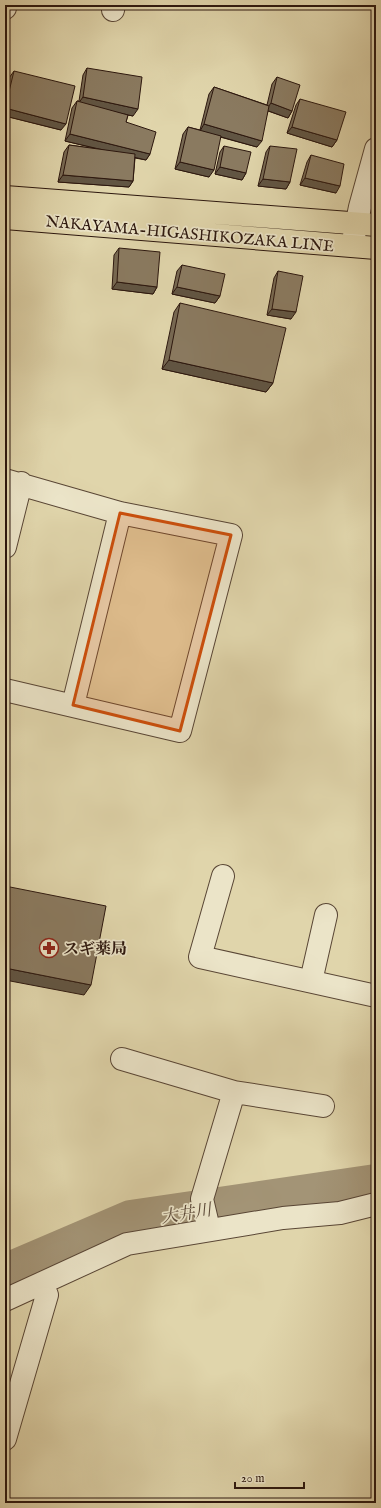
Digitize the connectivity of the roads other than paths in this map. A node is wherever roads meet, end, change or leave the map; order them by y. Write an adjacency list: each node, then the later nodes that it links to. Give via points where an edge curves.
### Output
1 (6, 5): 2 (street)
2 (5, 8)
3 (376, 149): 6 (street)
4 (5, 197): 6 (main road, NAKAYAMA-HIGASHIKOZAKA LINE)
5 (5, 218): 7 (main road, NAKAYAMA-HIGASHIKOZAKA LINE)
6 (366, 224): 7 (street)
7 (352, 246): 8 (main road, NAKAYAMA-HIGASHIKOZAKA LINE)
8 (376, 248)
9 (13, 481): 10 (street); 11 (street)
10 (120, 514): 13 (street); 13 (street, via 231,535 180,731)
11 (5, 547)
12 (5, 690): 13 (street)
13 (73, 705)
14 (223, 876): 16 (street, via 200,956)
15 (326, 915): 16 (street)
16 (311, 981): 17 (street)
17 (376, 996)
18 (122, 1059): 19 (street)
19 (234, 1092): 20 (street); 22 (street, via 202,1200)
20 (323, 1106)
21 (376, 1204): 22 (street, via 340,1213)
22 (209, 1229): 23 (street, via 127,1244)
23 (42, 1283): 24 (street); 25 (street, via 47,1295)
24 (5, 1300)
25 (5, 1439)

